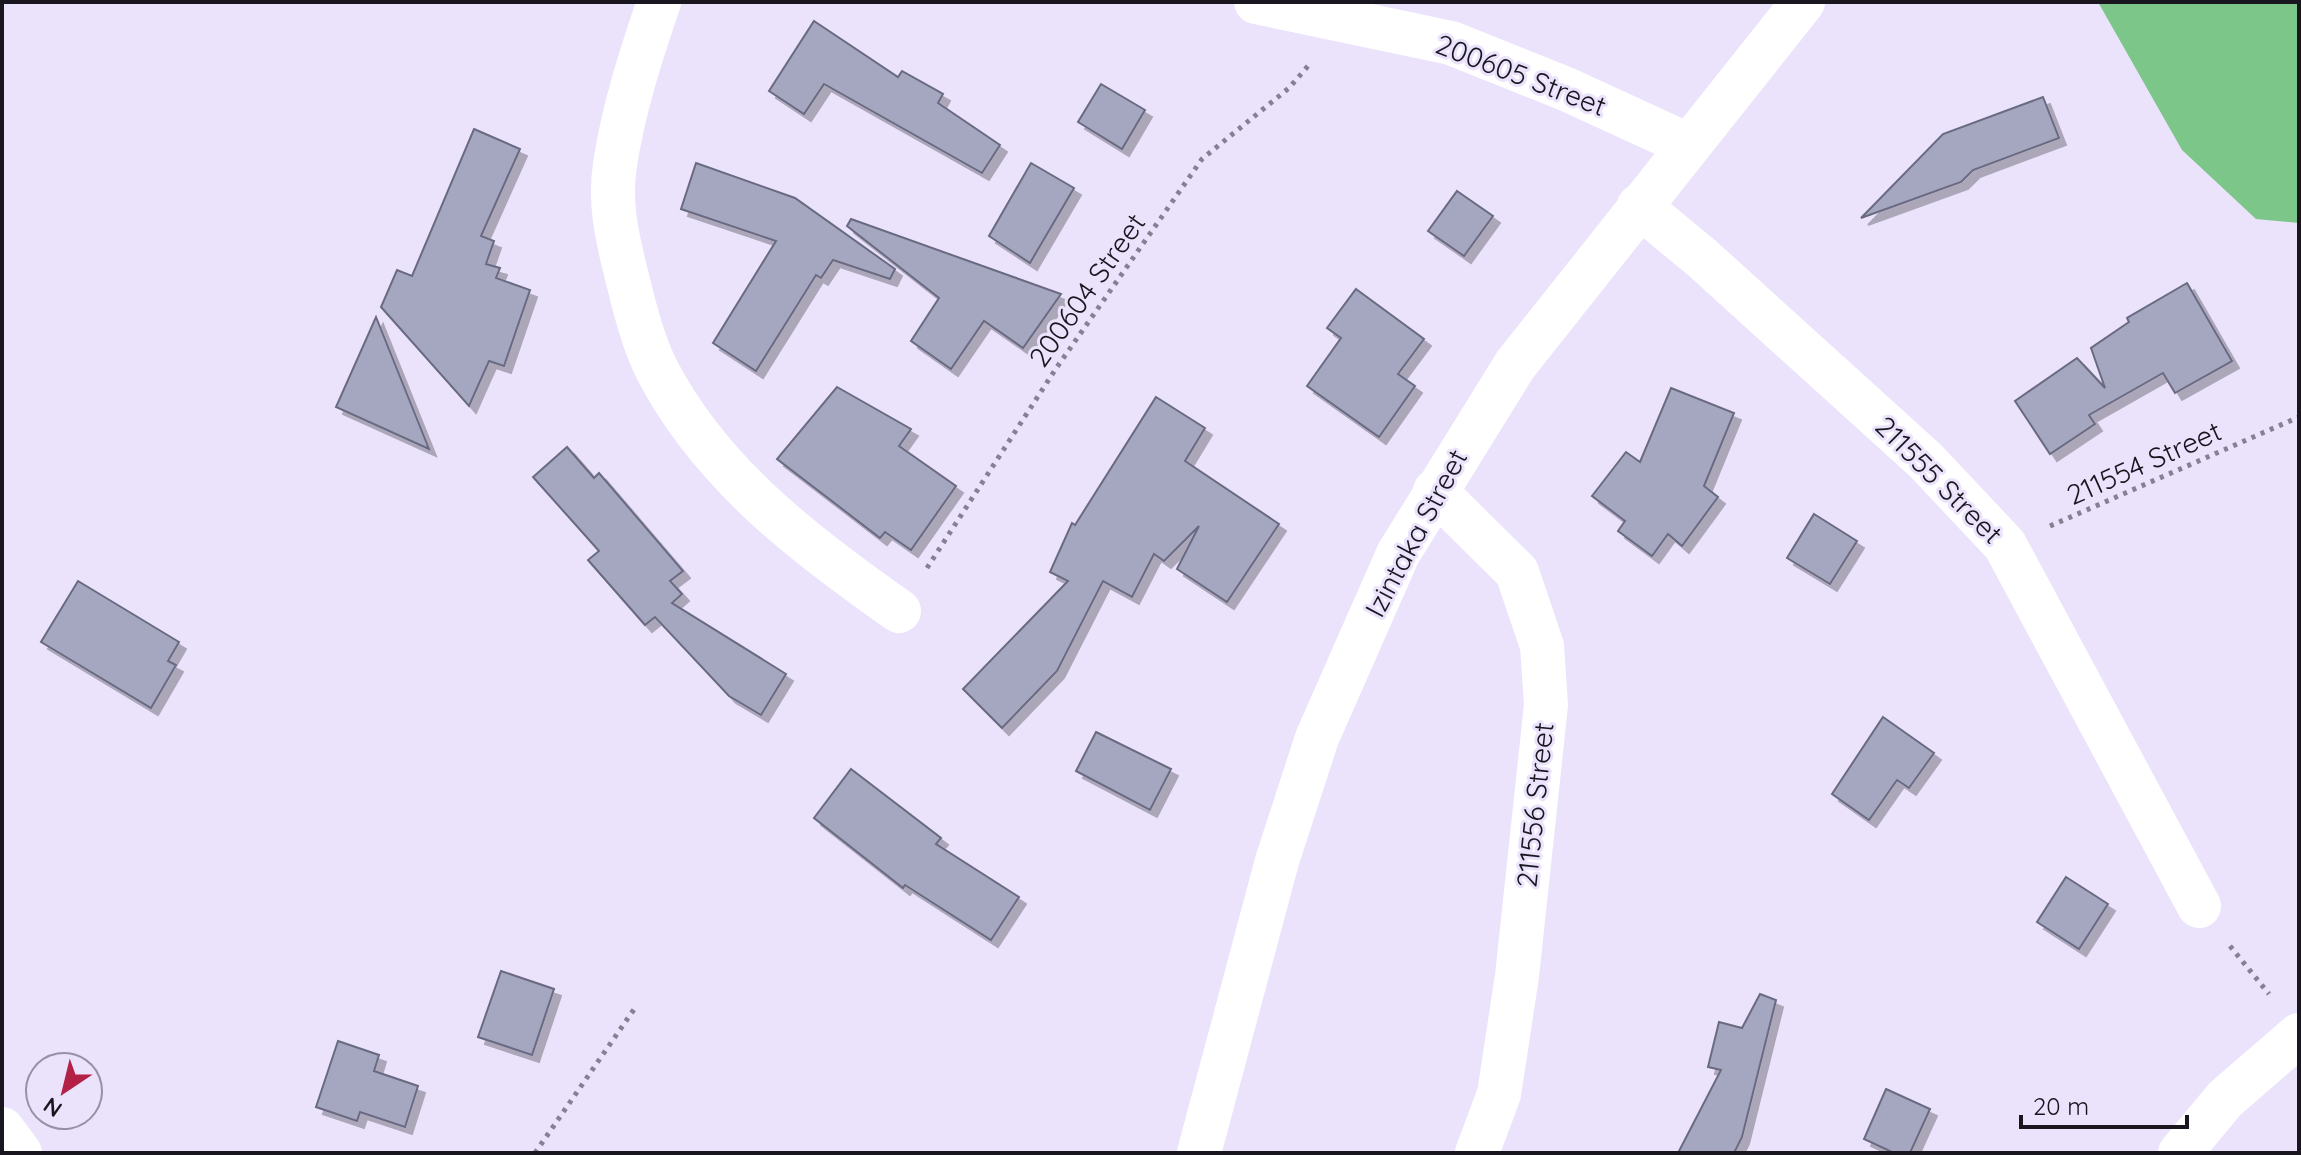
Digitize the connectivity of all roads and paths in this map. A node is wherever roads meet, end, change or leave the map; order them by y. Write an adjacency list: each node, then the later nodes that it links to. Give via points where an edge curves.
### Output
1 (659, 2): 10 (street, via 633,82 614,167 614,223 635,313 656,369 691,426 752,495 821,556)
2 (1256, 2): 4 (street, 200605 Street)
3 (1803, 2): 5 (street, Izintaka Street)
4 (1341, 20): 5 (street, 200605 Street, via 1451,43); 10 (path, 200604 Street, via 1289,88 1202,159 1055,370)
5 (1688, 145): 6 (street, Izintaka Street)
6 (1639, 206): 8 (street, Izintaka Street, via 1515,365); 9 (street, 211555 Street, via 1926,461)
7 (2299, 417): 9 (path, 211554 Street)
8 (1435, 491): 18 (street, Izintaka Street, via 1398,554 1317,738 1277,861); 19 (street, 211556 Street, via 1517,572 1542,646 1546,705 1499,1094)
9 (2005, 545): 11 (street, 211555 Street)
10 (899, 611)
11 (2199, 906): 12 (path)
12 (2272, 998)
13 (637, 1005): 17 (path)
14 (2299, 1035): 20 (street, via 2225,1099)
15 (2, 1129): 16 (street)
16 (20, 1153)
17 (535, 1153)
18 (1199, 1153)
19 (1477, 1153)
20 (2180, 1153)

